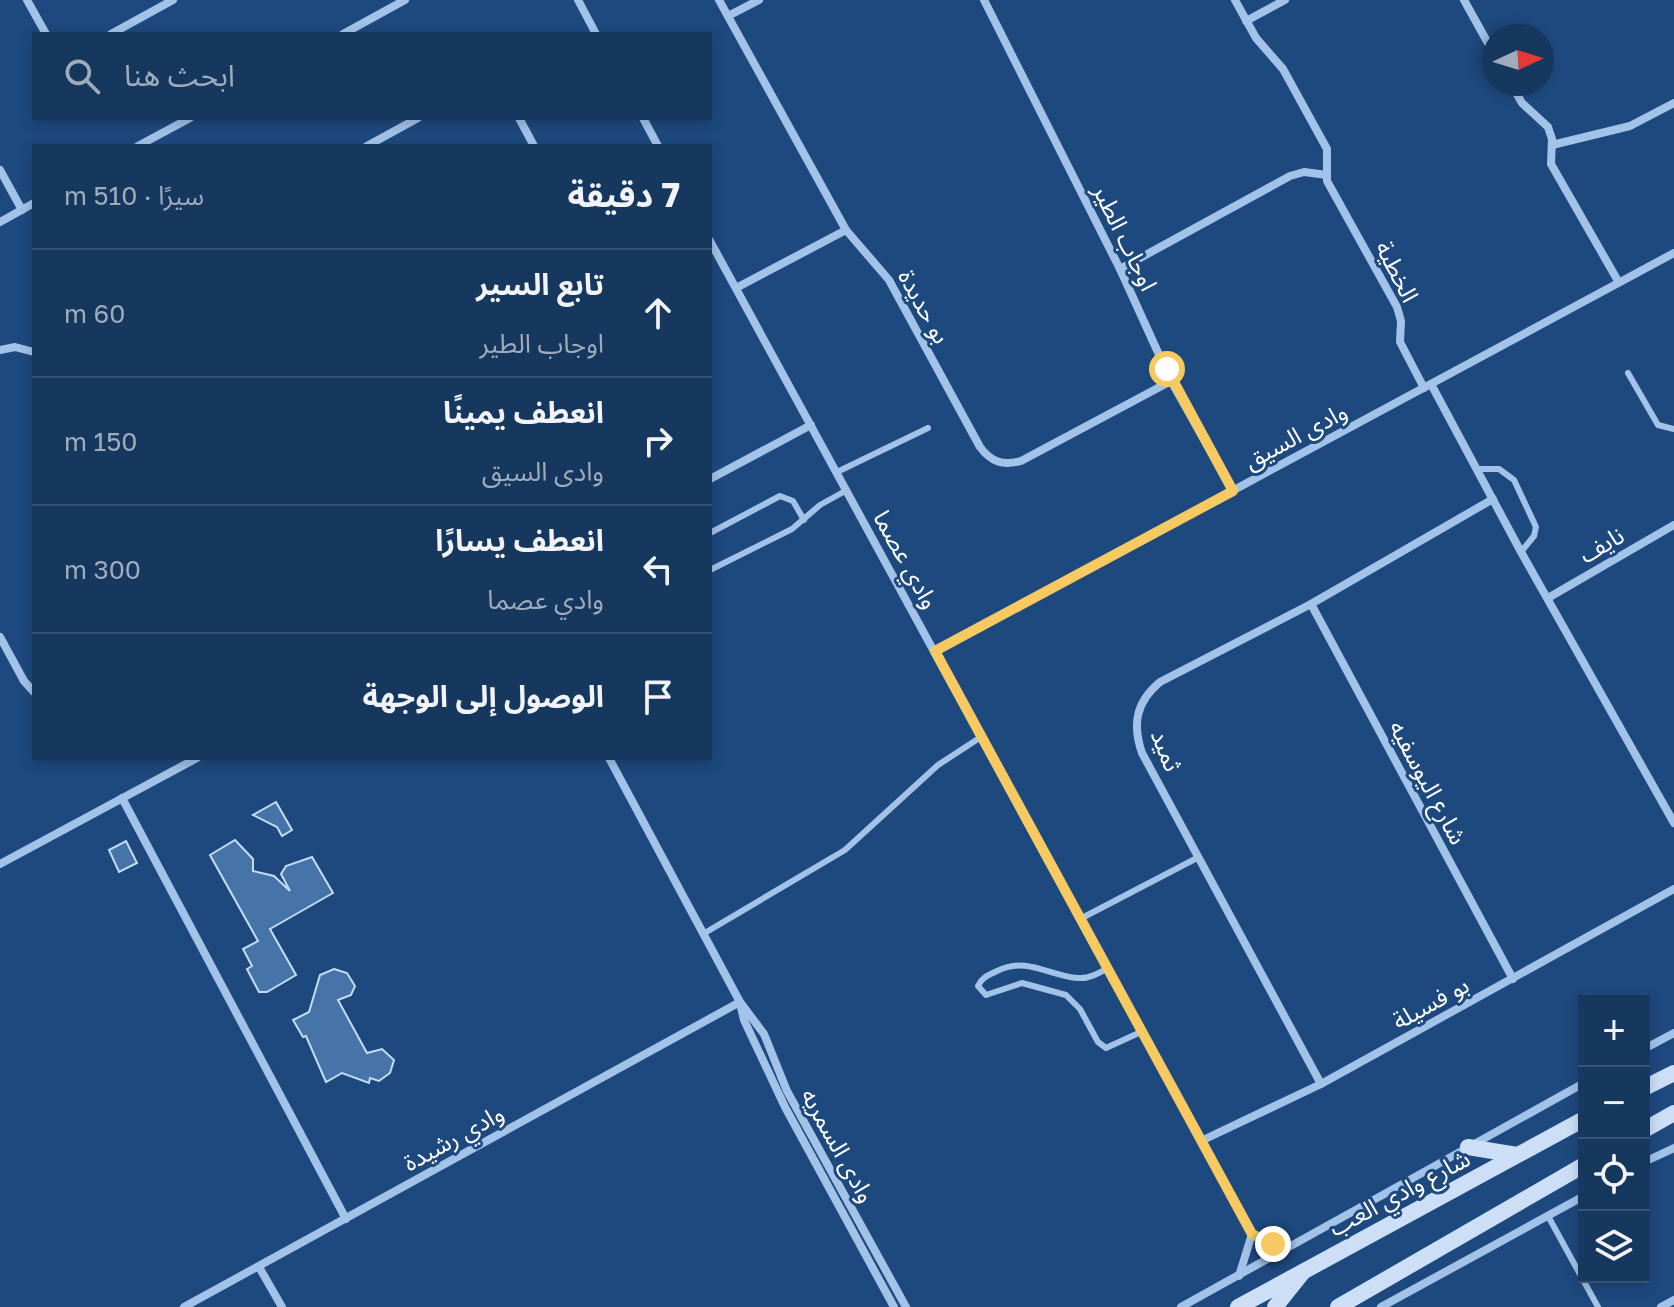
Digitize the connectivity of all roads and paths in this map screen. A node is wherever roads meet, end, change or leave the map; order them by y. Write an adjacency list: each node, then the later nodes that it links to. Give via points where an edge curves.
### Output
1 (27, 0): 13 (street)
2 (173, 0): 14 (street)
3 (405, 0): 15 (street)
4 (578, 0): 16 (street)
5 (719, 0): 11 (street, بو حديدة)
6 (759, 0): 11 (street)
7 (984, 0): 37 (street, اوجاب الطير)
8 (1235, 0): 12 (street, الخطية)
9 (1285, 0): 12 (street)
10 (1464, 0): 17 (street)
11 (728, 16): 34 (street, بو حديدة)
12 (1246, 21): 30 (street, الخطية, via 1283,69 1327,149)
13 (45, 32)
14 (115, 32)
15 (347, 32)
16 (595, 32)
17 (1482, 32)
18 (1518, 96): 28 (street, via 1544,121)
19 (1674, 103): 28 (street, via 1630,126)
20 (186, 120): 24 (street)
21 (414, 120): 25 (street)
22 (520, 120): 26 (street)
23 (644, 120): 27 (street)
24 (142, 144)
25 (371, 144)
26 (533, 144)
27 (657, 144)
28 (1552, 145): 38 (street, via 1551,164)
29 (0, 170): 32 (street)
30 (1327, 175): 37 (street, via 1312,171 1290,176); 44 (street, الخطية, via 1397,307 1400,342)
31 (32, 204): 32 (street)
32 (22, 210): 33 (street)
33 (0, 222)
34 (846, 230): 39 (street); 43 (street, بو حديدة, via 889,280 980,447 996,462 1021,461)
35 (712, 245): 39 (street, وادي عصما)
36 (1674, 253): 38 (street, وادى السيق)
37 (1120, 269): 43 (street, اوجاب الطير)
38 (1618, 281): 44 (street, وادى السيق)
39 (736, 288): 45 (street, وادي عصما)
40 (0, 350): 41 (street)
41 (32, 351)
42 (1628, 373): 47 (lane, via 1658,425)
43 (1171, 381): 52 (street, اوجاب الطير)
44 (1428, 386): 48 (street); 52 (street, وادى السيق)
45 (811, 425): 49 (street, وادي عصما); 50 (street)
46 (928, 428): 49 (lane)
47 (1674, 429)
48 (1477, 469): 53 (street); 57 (lane, via 1499,469 1514,480 1536,527)
49 (837, 472): 51 (street, وادي عصما)
50 (712, 478)
51 (847, 490): 54 (lane); 62 (street, وادي عصما)
52 (1233, 491): 62 (street, وادى السيق)
53 (1493, 499): 57 (street); 60 (street, ثميد)
54 (804, 520): 56 (lane, via 793,501 780,496); 58 (lane)
55 (1674, 525): 59 (street, نايف)
56 (712, 532)
57 (1521, 552): 59 (street)
58 (712, 569)
59 (1548, 598): 68 (street)
60 (1311, 604): 69 (street, ثميد, via 1160,682 1141,703 1136,723 1142,753); 75 (street, شارع اليوسفيه)
61 (0, 637): 63 (street)
62 (935, 651): 64 (street, وادي عصما)
63 (32, 690)
64 (981, 737): 72 (street, وادي عصما); 73 (lane, via 938,765 845,850)
65 (193, 760): 67 (street)
66 (610, 760): 73 (street, وادى السمريه)
67 (122, 798): 70 (street); 95 (street)
68 (1674, 823)
69 (1197, 858): 72 (lane); 81 (street, ثميد)
70 (1, 861)
71 (1674, 889): 75 (street, بو فسيلة)
72 (1080, 919): 74 (street, وادي عصما)
73 (703, 934): 76 (street, وادى السمريه)
74 (1108, 968): 77 (street, وادي عصما); 77 (lane, via 1077,978 1014,965 983,978 978,986 986,995 1022,983 1066,995 1106,1048)
75 (1513, 979): 81 (street, بو فسيلة)
76 (740, 1002): 95 (street, وادي رشيدة); 104 (street, وادى السمريه, via 785,1107); 105 (street, وادى السمريه, via 764,1034 787,1091)
77 (1143, 1031): 87 (street, وادي عصما)
78 (1674, 1033): 79 (street)
79 (1650, 1046)
80 (1674, 1073): 82 (street)
81 (1321, 1084): 87 (street, بو فسيلة)
82 (1650, 1085)
83 (1578, 1086): 88 (street)
84 (1674, 1113): 86 (street)
85 (1578, 1122): 90 (street, شارع وادي العب)
86 (1650, 1127)
87 (1201, 1141): 96 (street, وادي عصما)
88 (1468, 1147): 90 (street); 97 (street)
89 (1674, 1148): 91 (street)
90 (1517, 1155): 99 (street, شارع وادي العب)
91 (1650, 1159)
92 (1578, 1168): 109 (street)
93 (1578, 1199): 94 (street)
94 (1548, 1216): 110 (street); 111 (lane)
95 (346, 1219): 98 (street, وادي رشيدة)
96 (1252, 1234): 97 (street); 100 (street)
97 (1286, 1250): 100 (street)
98 (259, 1267): 102 (street, وادي رشيدة); 103 (street)
99 (1303, 1271): 107 (street, شارع وادي العب); 108 (street)
100 (1239, 1276): 106 (street)
101 (1674, 1300): 112 (street)
102 (184, 1307)
103 (282, 1307)
104 (894, 1307)
105 (906, 1307)
106 (1181, 1307)
107 (1238, 1307)
108 (1275, 1307)
109 (1338, 1307)
110 (1381, 1307)
111 (1598, 1307)
112 (1661, 1307)

